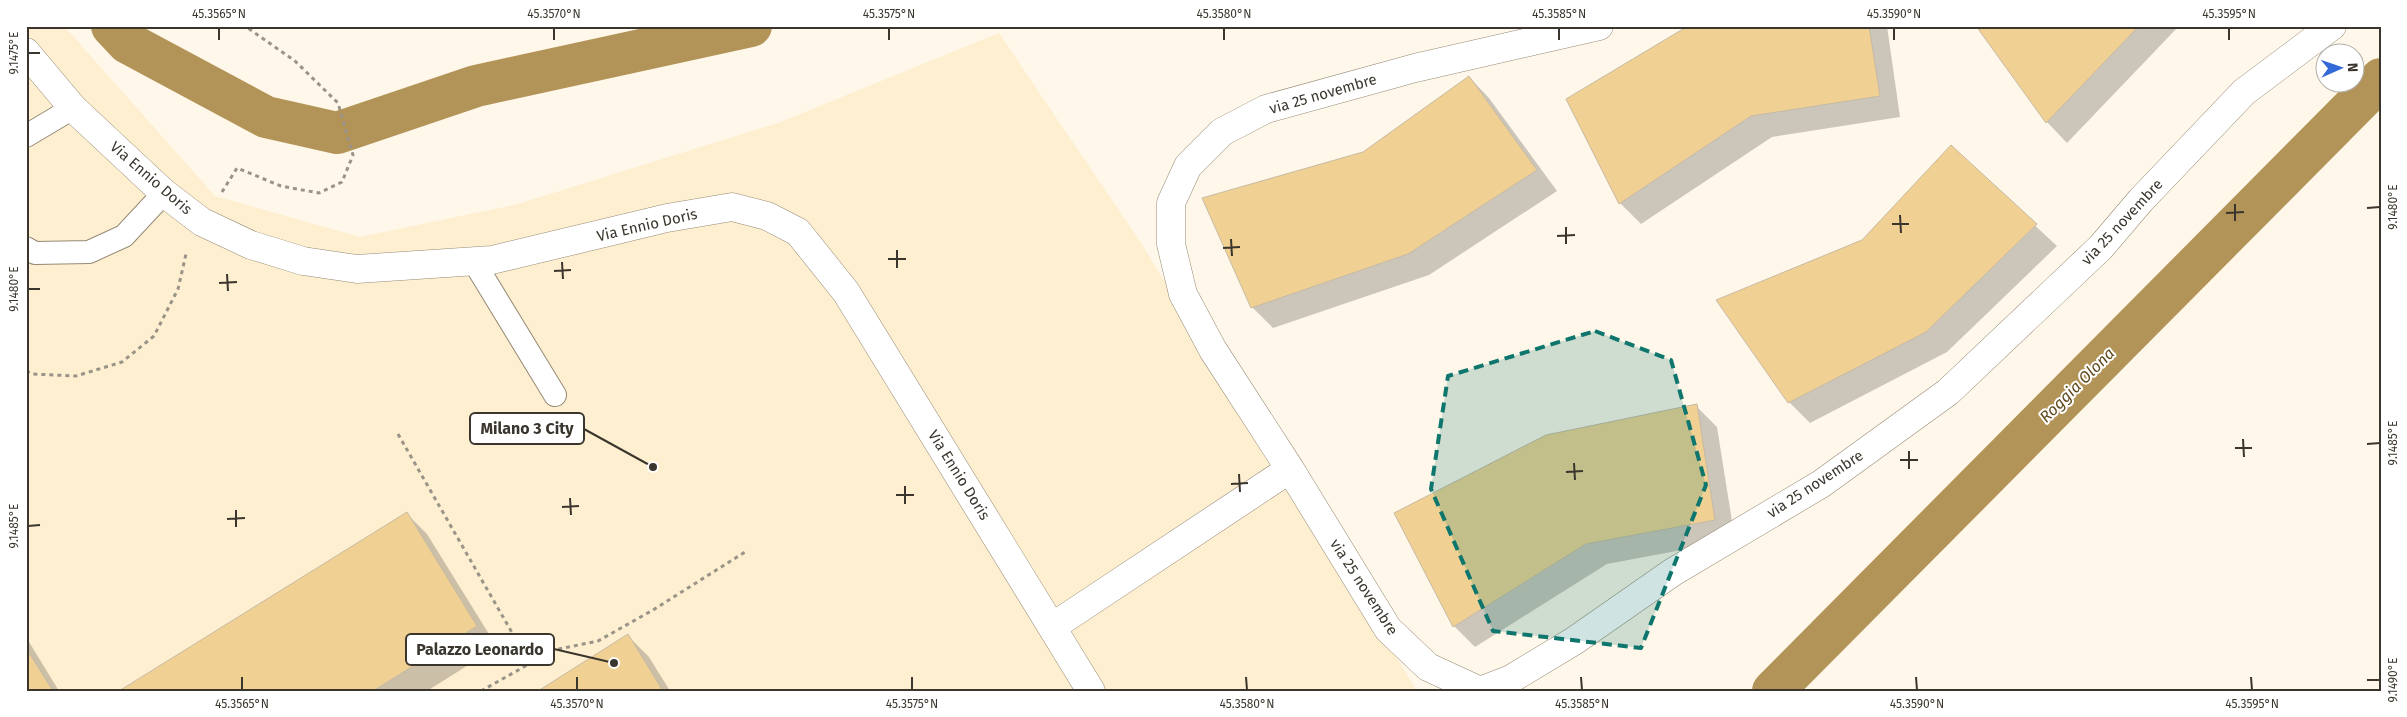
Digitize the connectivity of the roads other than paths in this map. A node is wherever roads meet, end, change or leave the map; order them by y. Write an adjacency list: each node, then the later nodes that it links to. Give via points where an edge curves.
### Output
1 (1599, 26): 10 (street, via 25 novembre, via 1415,68 1266,109 1222,132 1188,166 1171,203 1171,244 1183,294 1213,350)
2 (2332, 26): 10 (street, via 25 novembre, via 2244,92 2101,247 1948,392 1821,484 1673,572 1574,641 1510,679 1480,691 1428,668 1388,629)
3 (26, 52): 4 (street, Via Ennio Doris)
4 (73, 108): 5 (lane); 6 (street, Via Ennio Doris)
5 (26, 136)
6 (164, 194): 7 (lane, via 124,236 89,252 35,253); 8 (street, Via Ennio Doris, via 202,222 251,245 295,258 357,269)
7 (26, 248)
8 (474, 262): 9 (lane); 11 (street, Via Ennio Doris, via 667,218 732,207 768,216 798,232 846,292)
9 (555, 395)
10 (1290, 469): 11 (street)
11 (1052, 627): 12 (street, Via Ennio Doris)
12 (1091, 691)

